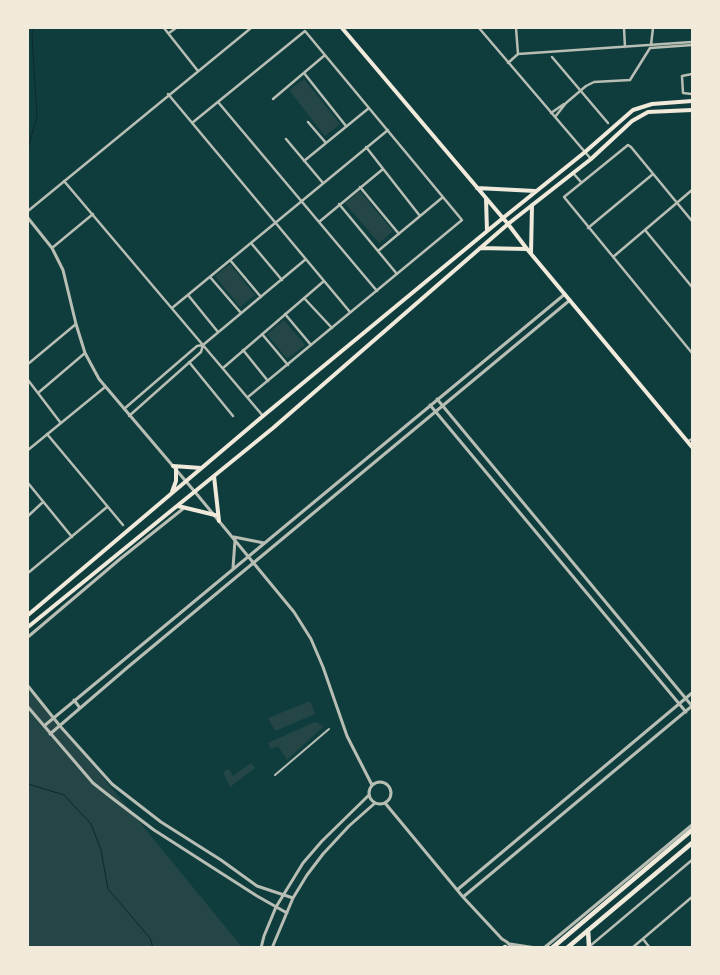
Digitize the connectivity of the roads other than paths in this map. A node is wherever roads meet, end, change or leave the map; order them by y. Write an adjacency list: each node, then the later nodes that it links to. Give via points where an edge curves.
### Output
1 (164, 28): 9 (street)
2 (176, 28): 9 (street)
3 (250, 28): 17 (street)
4 (345, 28): 49 (main road)
5 (479, 28): 16 (street)
6 (516, 28): 13 (street)
7 (624, 28): 12 (street)
8 (653, 28): 11 (street)
9 (169, 33): 17 (street)
10 (692, 43): 11 (street); 20 (street, via 651,48 630,80 594,82)
11 (650, 45): 12 (street)
12 (625, 47): 13 (street)
13 (518, 54): 16 (street)
14 (326, 55): 18 (street); 25 (street, via 304,31); 27 (street)
15 (552, 57): 20 (street)
16 (508, 63): 29 (street)
17 (198, 71): 21 (street)
18 (304, 73): 23 (street); 34 (street)
19 (692, 74): 22 (street, via 682,76 683,94)
20 (581, 91): 26 (street); 33 (street)
21 (168, 94): 32 (street); 45 (street)
22 (692, 94)
23 (273, 99)
24 (692, 101): 39 (main road, via 652,104 633,110)
25 (218, 102): 32 (street); 54 (street)
26 (566, 103): 29 (street); 30 (street)
27 (369, 108): 34 (street); 35 (street)
28 (692, 110): 40 (main road, via 648,112)
29 (551, 113): 30 (street)
30 (555, 117): 39 (street)
31 (308, 122): 37 (street)
32 (192, 123): 64 (street)
33 (608, 123)
34 (346, 126): 37 (street)
35 (388, 130): 38 (street); 52 (street)
36 (286, 139): 41 (street)
37 (326, 143): 41 (street)
38 (366, 147): 42 (street); 47 (street)
39 (585, 152): 40 (street); 51 (main road)
40 (591, 159): 43 (main road)
41 (304, 160): 47 (street)
42 (383, 169): 48 (street); 60 (street)
43 (573, 173): 46 (street); 57 (main road)
44 (653, 174): 46 (street, via 628,145); 55 (street); 67 (street)
45 (64, 181): 58 (street); 59 (street)
46 (581, 182): 67 (street, via 564,200)
47 (323, 184): 54 (street)
48 (360, 187): 56 (street); 70 (street)
49 (477, 188): 51 (main road); 53 (main road)
50 (692, 190): 55 (street)
51 (536, 192): 62 (main road)
52 (443, 197): 60 (street); 79 (street, via 462,220)
53 (486, 197): 62 (main road); 69 (main road)
54 (301, 201): 64 (street); 65 (street)
55 (678, 203): 63 (street); 68 (street)
56 (340, 204): 65 (street); 74 (street)
57 (532, 205): 66 (main road); 75 (main road)
58 (28, 211)
59 (93, 214): 72 (street); 90 (street)
60 (420, 216): 70 (street)
61 (28, 218): 72 (street)
62 (503, 218): 66 (main road); 69 (main road)
63 (692, 221)
64 (276, 222): 71 (street); 77 (street)
65 (319, 222): 84 (street)
66 (508, 224): 73 (main road); 75 (main road)
67 (588, 228): 76 (street)
68 (645, 230): 76 (street); 83 (street)
69 (487, 231): 119 (main road)
70 (399, 234): 74 (street)
71 (251, 243): 78 (street); 81 (street)
72 (52, 248): 94 (street, via 63,270)
73 (480, 248): 75 (main road); 130 (main road)
74 (378, 251): 79 (street)
75 (529, 251): 85 (main road)
76 (613, 257): 102 (street)
77 (306, 259): 81 (street); 82 (street)
78 (230, 260): 80 (street); 87 (street)
79 (398, 274): 84 (street)
80 (210, 277): 86 (street); 92 (street)
81 (282, 280): 87 (street)
82 (324, 280): 88 (street); 91 (street)
83 (692, 287)
84 (377, 291): 91 (street)
85 (565, 293): 89 (main road); 112 (street)
86 (188, 295): 90 (street); 96 (street)
87 (261, 297): 92 (street)
88 (304, 298): 93 (street); 95 (street)
89 (570, 300): 114 (street); 123 (main road)
90 (172, 308): 98 (street)
91 (351, 312): 95 (street)
92 (241, 313): 96 (street)
93 (285, 314): 97 (street); 99 (street)
94 (76, 324): 101 (street); 104 (street)
95 (332, 328): 99 (street)
96 (218, 332): 98 (street)
97 (262, 334): 100 (street); 105 (street)
98 (203, 345): 103 (street, via 202,352); 106 (street); 115 (street, via 197,346)
99 (311, 346): 105 (street)
100 (244, 350): 106 (street); 108 (street)
101 (86, 353): 109 (street); 110 (street)
102 (692, 353)
103 (189, 362): 117 (street); 118 (street)
104 (28, 364)
105 (288, 364): 108 (street)
106 (222, 368): 111 (street)
107 (28, 380): 110 (street)
108 (268, 381): 111 (street)
109 (105, 387): 115 (street); 120 (street)
110 (38, 393): 120 (street)
111 (248, 398): 119 (street)
112 (437, 399): 113 (street); 114 (street)
113 (430, 405): 116 (street); 145 (street)
114 (443, 406): 116 (street); 126 (street)
115 (124, 410): 117 (street)
116 (436, 412): 127 (street); 148 (street)
117 (129, 416): 128 (street)
118 (233, 416)
119 (263, 416): 129 (main road)
120 (61, 423): 121 (street)
121 (47, 434): 125 (street); 137 (street)
122 (692, 438): 123 (street)
123 (688, 442): 124 (main road)
124 (692, 447)
125 (28, 450)
126 (485, 456): 127 (street); 147 (street)
127 (478, 463): 149 (street)
128 (174, 467): 129 (main road); 131 (street); 134 (main road, via 176,481)
129 (201, 468): 131 (main road)
130 (214, 476): 133 (main road); 141 (main road)
131 (186, 481): 133 (street); 134 (main road)
132 (28, 483): 135 (street)
133 (195, 492): 136 (main road); 139 (street)
134 (171, 494): 153 (main road)
135 (44, 502): 140 (street); 143 (street)
136 (178, 506): 138 (main road); 157 (main road)
137 (108, 507): 142 (street); 143 (street)
138 (184, 508): 139 (main road); 158 (street)
139 (215, 515): 141 (street)
140 (28, 516)
141 (219, 521): 144 (street)
142 (123, 525)
143 (72, 537): 151 (street)
144 (234, 539): 145 (street); 146 (street); 150 (street)
145 (264, 543): 146 (street)
146 (248, 555): 148 (street); 150 (street)
147 (572, 562): 149 (street); 152 (street)
148 (254, 563): 156 (street); 178 (street, via 294,612 310,639 347,736)
149 (565, 567): 154 (street)
150 (233, 568): 155 (street)
151 (28, 573)
152 (614, 612): 154 (street); 163 (street)
153 (28, 615)
154 (607, 618): 165 (street)
155 (173, 619): 156 (street); 159 (street)
156 (178, 626): 160 (street)
157 (28, 627)
158 (28, 637)
159 (123, 660): 160 (street); 164 (street)
160 (128, 667): 168 (street)
161 (28, 686): 170 (street)
162 (692, 693): 163 (street)
163 (686, 698): 165 (street); 166 (street)
164 (74, 700): 168 (street); 170 (street)
165 (679, 704): 169 (street); 175 (street)
166 (692, 706): 169 (street)
167 (28, 707): 171 (street)
168 (80, 708): 172 (street)
169 (686, 712): 177 (street)
170 (53, 718): 171 (street); 172 (street)
171 (44, 726): 174 (street)
172 (60, 726): 174 (street); 187 (street, via 108,780 161,822 257,886)
173 (329, 729): 176 (street)
174 (50, 734): 191 (street, via 93,783 112,798 154,830)
175 (595, 774): 177 (street); 186 (street)
176 (275, 775)
177 (603, 781): 188 (street)
178 (372, 785): 179 (street); 181 (street, via 381,782 390,788 391,795)
179 (369, 795): 180 (street); 187 (street, via 322,840)
180 (375, 803): 181 (street); 190 (street, via 323,854)
181 (385, 803): 186 (street)
182 (692, 825): 193 (street)
183 (692, 830): 193 (main road)
184 (692, 843): 194 (main road)
185 (692, 860): 197 (street)
186 (457, 890): 188 (street)
187 (283, 895): 190 (street); 191 (street)
188 (463, 897): 196 (street)
189 (692, 897): 195 (street)
190 (293, 898): 192 (street)
191 (276, 907): 192 (street); 198 (street)
192 (287, 913): 199 (street)
193 (578, 923): 201 (street); 202 (main road)
194 (588, 930): 197 (main road); 203 (main road)
195 (643, 939): 204 (street); 205 (street)
196 (507, 947): 200 (street)
197 (589, 947)
198 (262, 948)
199 (272, 948)
200 (536, 948)
201 (544, 948)
202 (552, 948)
203 (567, 948)
204 (632, 948)
205 (650, 948)

